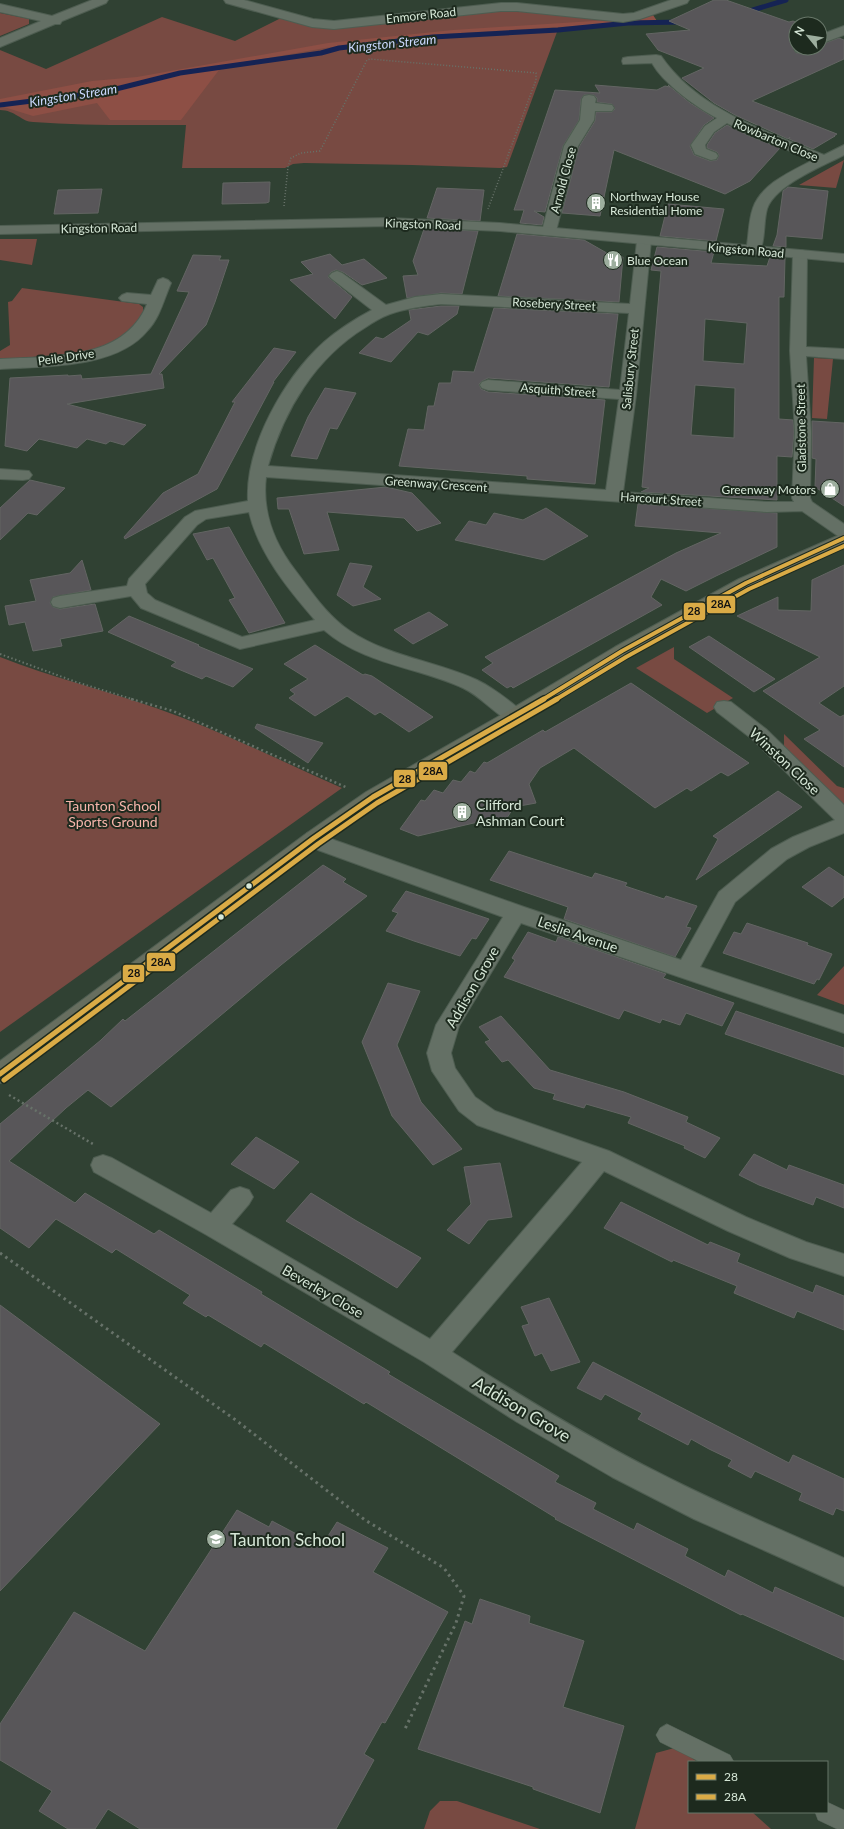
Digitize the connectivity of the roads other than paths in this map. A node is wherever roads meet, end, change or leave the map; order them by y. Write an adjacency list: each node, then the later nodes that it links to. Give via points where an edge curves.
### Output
1 (102, 0): 7 (street)
2 (230, 0): 6 (street, Enmore Road)
3 (276, 0): 6 (street)
4 (684, 0): 6 (street, Enmore Road, via 623,18 501,7 334,25 312,23)
5 (0, 8): 7 (street)
6 (261, 8)
7 (56, 21): 10 (street)
8 (844, 30): 9 (street)
9 (828, 37)
10 (0, 43)
11 (628, 61): 13 (street, Rowbarton Close, via 661,58 660,66 678,84)
12 (607, 108): 18 (street, Arnold Close, via 588,103 587,120 571,146)
13 (726, 119): 15 (street, Rowbarton Close, via 713,124 698,145 700,151); 16 (street, Rowbarton Close)
14 (844, 150): 16 (street)
15 (711, 156)
16 (826, 160): 20 (street, via 790,179 767,195 757,219)
17 (0, 230): 18 (street, Kingston Road, via 389,222)
18 (549, 231): 19 (street, Kingston Road)
19 (644, 241): 20 (street, Kingston Road); 27 (street, Salisbury Street)
20 (752, 251): 21 (street, Kingston Road)
21 (800, 254): 22 (street, Kingston Road); 29 (street, Gladstone Street)
22 (844, 258)
23 (337, 276): 28 (street)
24 (163, 283): 26 (street, Peile Drive)
25 (127, 298): 26 (street)
26 (156, 300): 31 (street, Peile Drive, via 142,328 117,346 77,358)
27 (637, 310): 28 (street, Rosebery Street, via 441,299 415,302); 33 (street, Salisbury Street)
28 (383, 311): 34 (street, via 336,340 315,360 291,392 274,426)
29 (798, 351): 30 (street); 38 (street, Gladstone Street, via 803,432 802,498)
30 (844, 354)
31 (0, 364)
32 (488, 386): 33 (street, Asquith Street)
33 (628, 395): 37 (street, Salisbury Street)
34 (259, 472): 37 (street, Greenway Crescent); 39 (street)
35 (0, 474): 36 (street)
36 (22, 475)
37 (614, 496): 38 (street, Harcourt Street, via 767,507)
38 (805, 505): 40 (street)
39 (256, 506): 42 (street, via 201,515 191,521 145,571 136,583); 44 (street, via 270,548)
40 (844, 532)
41 (844, 538): 46 (main road, via 746,583 622,651)
42 (136, 590): 43 (street); 44 (street, via 148,604 240,643)
43 (60, 602)
44 (327, 622): 46 (street, via 344,636 371,649 475,687)
45 (724, 707): 47 (street, Winston Close, via 759,734)
46 (515, 716): 49 (main road, via 373,797)
47 (844, 817)
48 (844, 825): 51 (street, via 780,854 742,884 728,897)
49 (314, 838): 50 (street, Leslie Avenue, via 337,849); 53 (main road)
50 (516, 913): 51 (street, Leslie Avenue); 54 (street, Addison Grove, via 448,1025 439,1053 444,1070 467,1104 486,1118)
51 (687, 970): 52 (street, Leslie Avenue)
52 (844, 1024)
53 (2, 1083)
54 (600, 1158): 58 (street, Addison Grove, via 737,1224 799,1250); 59 (street)
55 (103, 1165): 57 (street, Beverley Close)
56 (240, 1197): 57 (street)
57 (214, 1227): 59 (street, Beverley Close)
58 (844, 1265)
59 (433, 1354): 60 (street, Addison Grove, via 498,1396 623,1469 697,1506)
60 (844, 1572)
61 (667, 1735): 62 (lane)
62 (721, 1761)
63 (828, 1813): 64 (lane)
64 (844, 1821)

